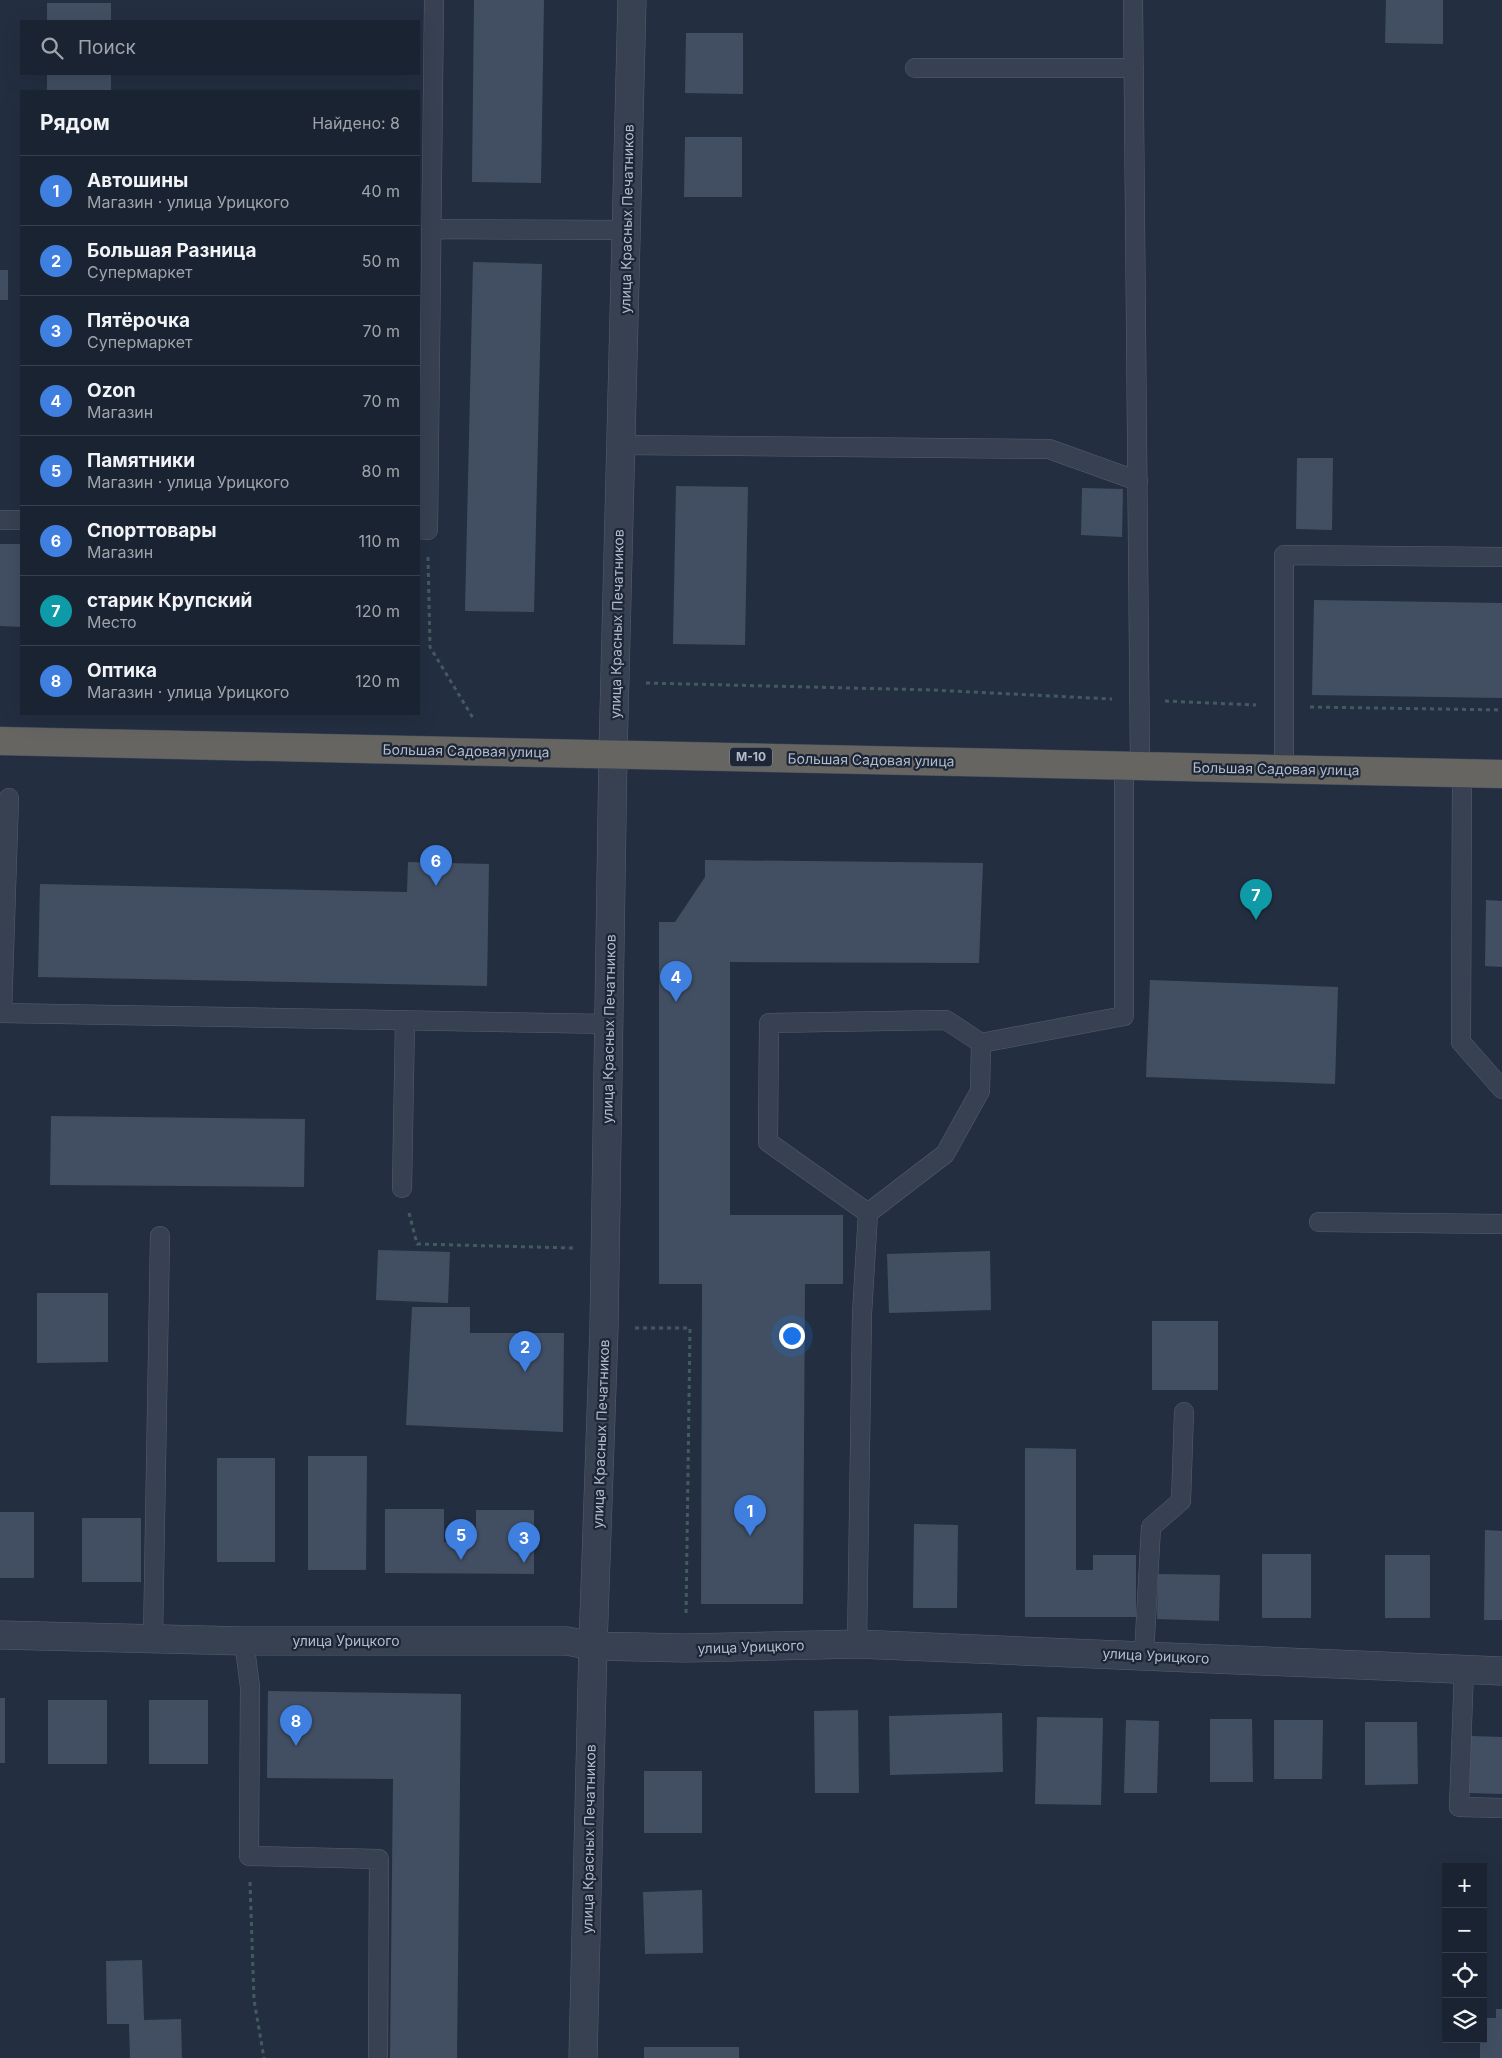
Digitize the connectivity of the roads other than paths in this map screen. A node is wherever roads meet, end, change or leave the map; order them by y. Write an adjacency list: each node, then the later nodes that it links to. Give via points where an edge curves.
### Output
1 (434, 0): 6 (lane)
2 (632, 0): 7 (street, улица Красных Печатников)
3 (1133, 0): 5 (lane)
4 (915, 68): 5 (lane)
5 (1134, 68): 9 (lane)
6 (431, 228): 7 (lane); 12 (lane)
7 (626, 230): 8 (street, улица Красных Печатников)
8 (621, 444): 9 (lane, via 1050,448); 15 (street, улица Красных Печатников)
9 (1138, 481): 16 (lane, via 1140,700)
10 (0, 520): 11 (lane)
11 (20, 520)
12 (423, 530)
13 (1502, 557): 17 (lane, via 1284,554)
14 (0, 741): 15 (highway, Большая Садовая улица / М-10)
15 (613, 754): 16 (highway, Большая Садовая улица / М-10); 22 (street, улица Красных Печатников)
16 (1132, 766): 17 (highway, Большая Садовая улица / М-10); 23 (lane, via 1124,1016)
17 (1284, 769): 18 (highway, Большая Садовая улица / М-10)
18 (1462, 773): 19 (highway, Большая Садовая улица / М-10); 24 (lane, via 1461,1042)
19 (1502, 774)
20 (9, 798): 21 (lane, via 2,1013)
21 (405, 1020): 22 (lane); 25 (lane)
22 (609, 1024): 35 (street, улица Красных Печатников, via 604,1328)
23 (981, 1043): 26 (lane, via 980,1091 945,1154); 26 (lane, via 946,1020 769,1023 768,1142)
24 (1502, 1089)
25 (402, 1188)
26 (868, 1213): 34 (lane, via 862,1314)
27 (1319, 1222): 28 (lane)
28 (1502, 1224)
29 (160, 1236): 32 (lane)
30 (1184, 1412): 36 (lane, via 1181,1501 1152,1527)
31 (0, 1635): 32 (street, улица Урицкого)
32 (153, 1638): 33 (street, улица Урицкого)
33 (244, 1642): 35 (street, улица Урицкого, via 567,1642); 40 (lane, via 250,1687 249,1856 379,1859)
34 (857, 1644): 35 (street, улица Урицкого, via 686,1648); 36 (street, улица Урицкого)
35 (593, 1646): 41 (street, улица Красных Печатников)
36 (1144, 1655): 37 (street, улица Урицкого)
37 (1464, 1670): 38 (street, улица Урицкого); 39 (lane, via 1459,1807)
38 (1502, 1671)
39 (1502, 1808)
40 (378, 2058)
41 (583, 2058)

